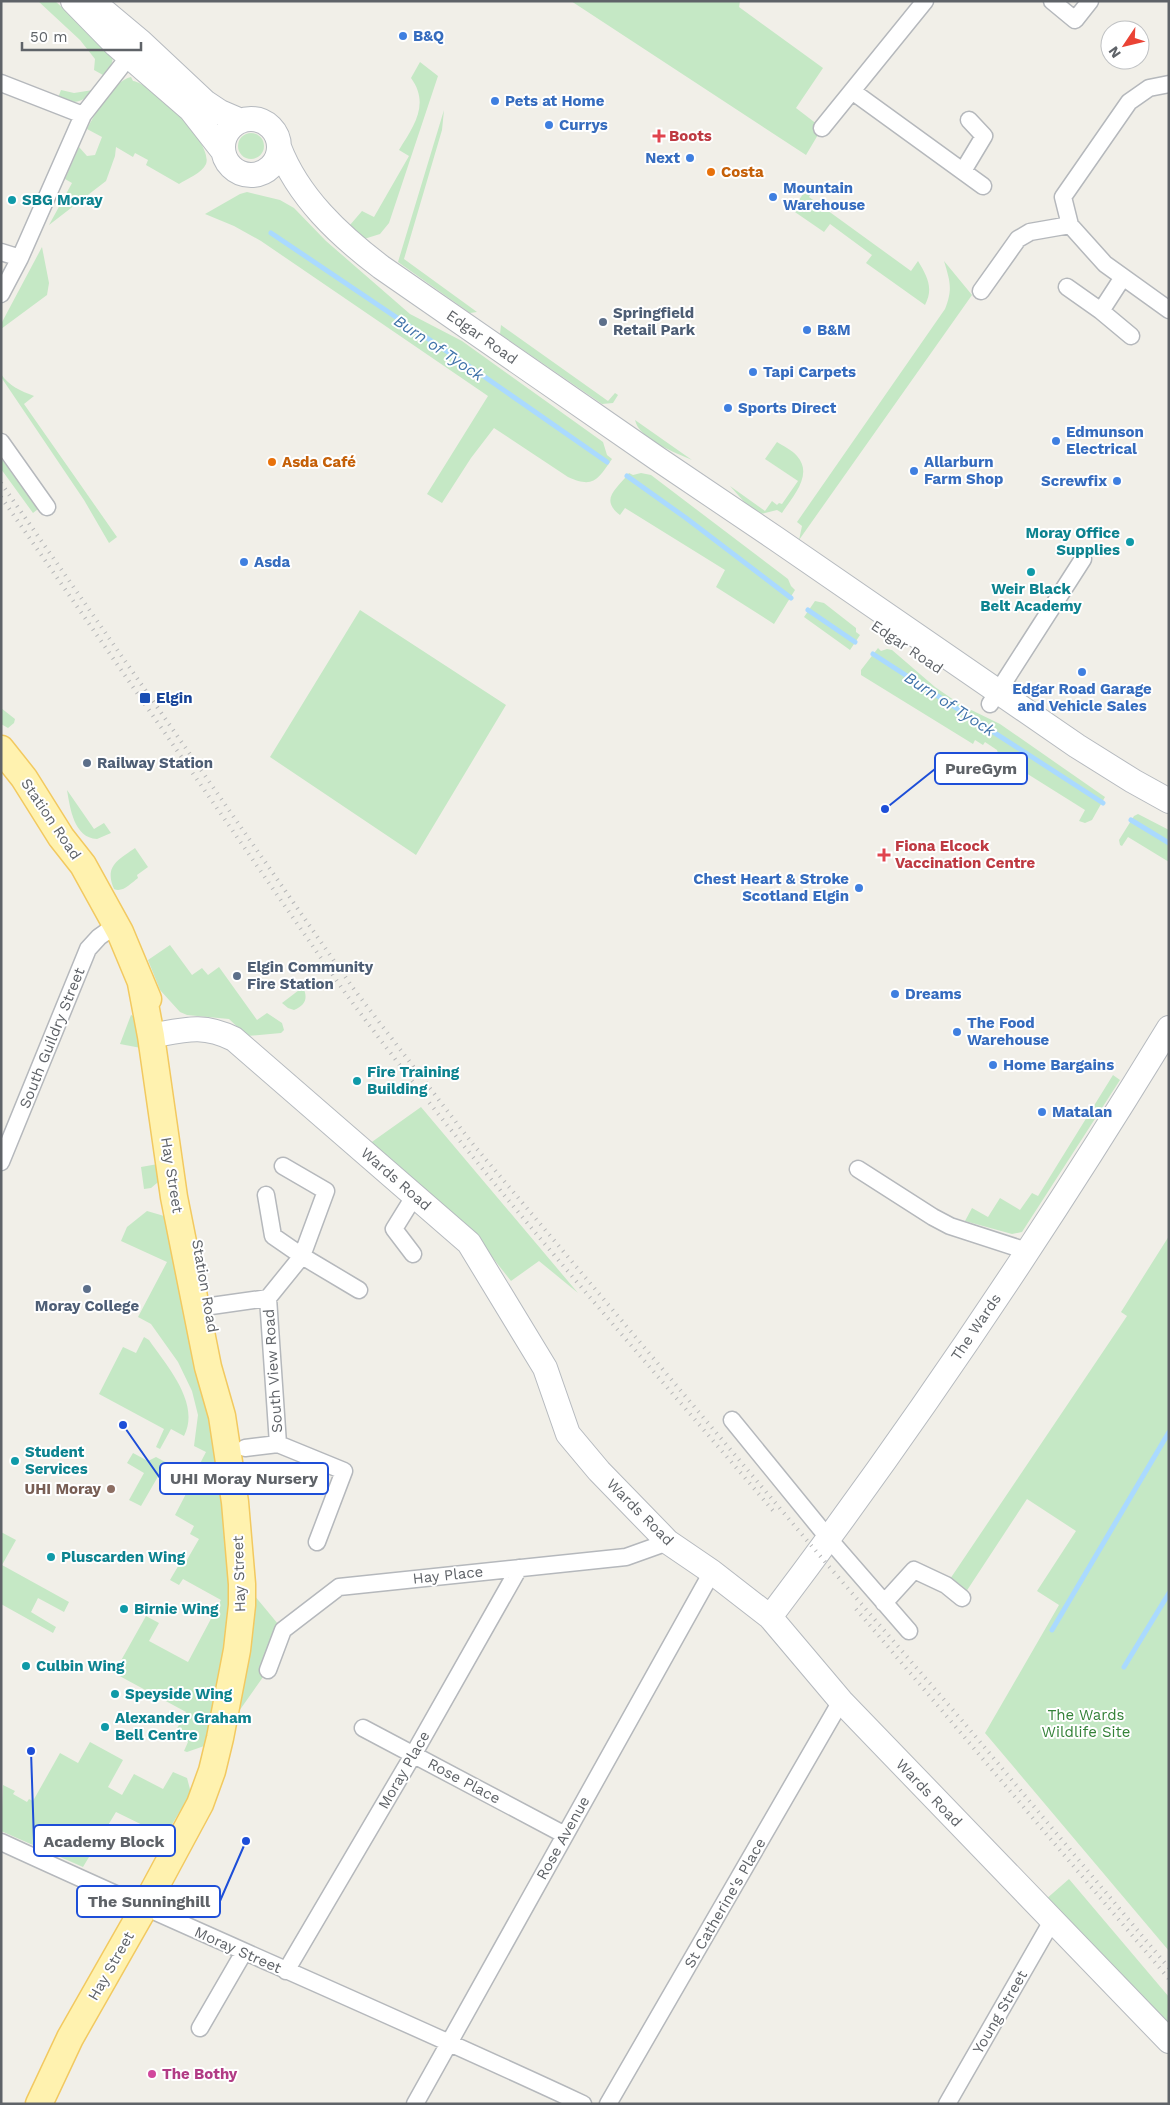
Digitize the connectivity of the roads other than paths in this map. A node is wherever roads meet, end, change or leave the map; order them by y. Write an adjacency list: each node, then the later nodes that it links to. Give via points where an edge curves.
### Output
1 (74, 1): 6 (street)
2 (92, 1): 6 (street)
3 (925, 1): 9 (street)
4 (1052, 1): 5 (street, via 1075,20)
5 (1090, 1)
6 (135, 50): 10 (street); 12 (street, via 205,102); 15 (street)
7 (1, 83): 10 (street)
8 (1169, 84): 20 (street, via 1149,88 1129,102 1063,197)
9 (852, 91): 13 (street); 16 (street)
10 (83, 115): 22 (street)
11 (969, 120): 16 (street, via 984,136)
12 (241, 121): 14 (street, via 255,119 264,122 276,136); 15 (street, via 230,127)
13 (822, 128)
14 (278, 147): 17 (street, via 274,163); 19 (street, Edgar Road, via 286,165)
15 (223, 151): 17 (street, via 236,170 252,175)
16 (963, 171): 18 (street)
17 (260, 173): 19 (street, Edgar Road)
18 (983, 186)
19 (314, 206): 33 (street, Edgar Road, via 381,267 754,523)
20 (1070, 225): 23 (street, via 1105,264); 25 (street, via 1030,232 1018,239)
21 (1, 252): 22 (street)
22 (20, 258): 26 (street)
23 (1123, 277): 27 (street); 28 (street)
24 (1067, 286): 28 (street)
25 (980, 291)
26 (1, 294)
27 (1167, 307)
28 (1101, 311): 29 (street)
29 (1131, 336)
30 (1, 442): 31 (street)
31 (47, 507)
32 (1082, 559): 33 (street)
33 (994, 698): 36 (street, Edgar Road); 37 (street, Edgar Road, via 1125,795)
34 (1, 730): 38 (main road, Station Road, via 29,762 53,798 77,845)
35 (1, 749): 38 (main road, Station Road)
36 (1169, 800)
37 (1169, 818)
38 (83, 865): 39 (main road, Station Road)
39 (116, 925): 41 (main road, Station Road, via 141,983); 42 (street, South Guildry Street, via 99,936 88,949)
40 (1169, 1028): 47 (street, The Wards)
41 (156, 1035): 46 (street, Wards Road, via 195,1028 219,1031 234,1039); 52 (main road, Hay Street, via 174,1197)
42 (1, 1162)
43 (283, 1166): 49 (street, South View Road, via 326,1191)
44 (858, 1170): 47 (street, via 950,1226)
45 (266, 1195): 49 (street, via 273,1236)
46 (415, 1195): 48 (street, via 394,1229); 58 (street, Wards Road, via 469,1244 507,1302 545,1368 568,1434)
47 (1027, 1251): 56 (street, The Wards)
48 (413, 1254)
49 (302, 1256): 50 (street); 51 (street, South View Road)
50 (359, 1290)
51 (268, 1298): 52 (street, South View Road); 54 (street, South View Road)
52 (203, 1307): 71 (main road, Hay Street, via 208,1366 222,1416 235,1502 242,1605 237,1650 212,1770 200,1804)
53 (732, 1420): 56 (street)
54 (278, 1444): 55 (street, South View Road); 57 (street, South View Road, via 344,1471)
55 (246, 1448)
56 (829, 1539): 63 (street, The Wards); 64 (street)
57 (317, 1542)
58 (668, 1542): 59 (street, Hay Place, via 626,1557); 60 (street, Wards Road)
59 (519, 1568): 65 (street, Hay Place, via 339,1587 283,1630); 68 (street, Moray Place)
60 (712, 1572): 63 (street, Wards Road); 69 (street, Rose Avenue)
61 (962, 1598): 62 (street, via 946,1585 914,1570)
62 (884, 1603)
63 (770, 1617): 66 (street, Wards Road)
64 (909, 1631)
65 (268, 1670)
66 (841, 1701): 72 (street, Wards Road); 81 (street, St Catherine's Place)
67 (363, 1728): 68 (street, Rose Place)
68 (413, 1754): 69 (street, Rose Place); 74 (street, Moray Place)
69 (565, 1835): 77 (street, Rose Avenue)
70 (1, 1842): 71 (street, Moray Street)
71 (144, 1908): 73 (street, Moray Street); 78 (main road, Hay Street, via 70,2038)
72 (1052, 1921): 76 (street, Wards Road); 82 (street, Young Street)
73 (244, 1952): 74 (street, Moray Street); 75 (street)
74 (286, 1971): 77 (street, Moray Street)
75 (200, 2028)
76 (1169, 2041)
77 (450, 2042): 79 (street, Rose Avenue); 80 (street, Moray Street)
78 (39, 2104)
79 (415, 2104)
80 (583, 2104)
81 (608, 2104)
82 (947, 2104)

